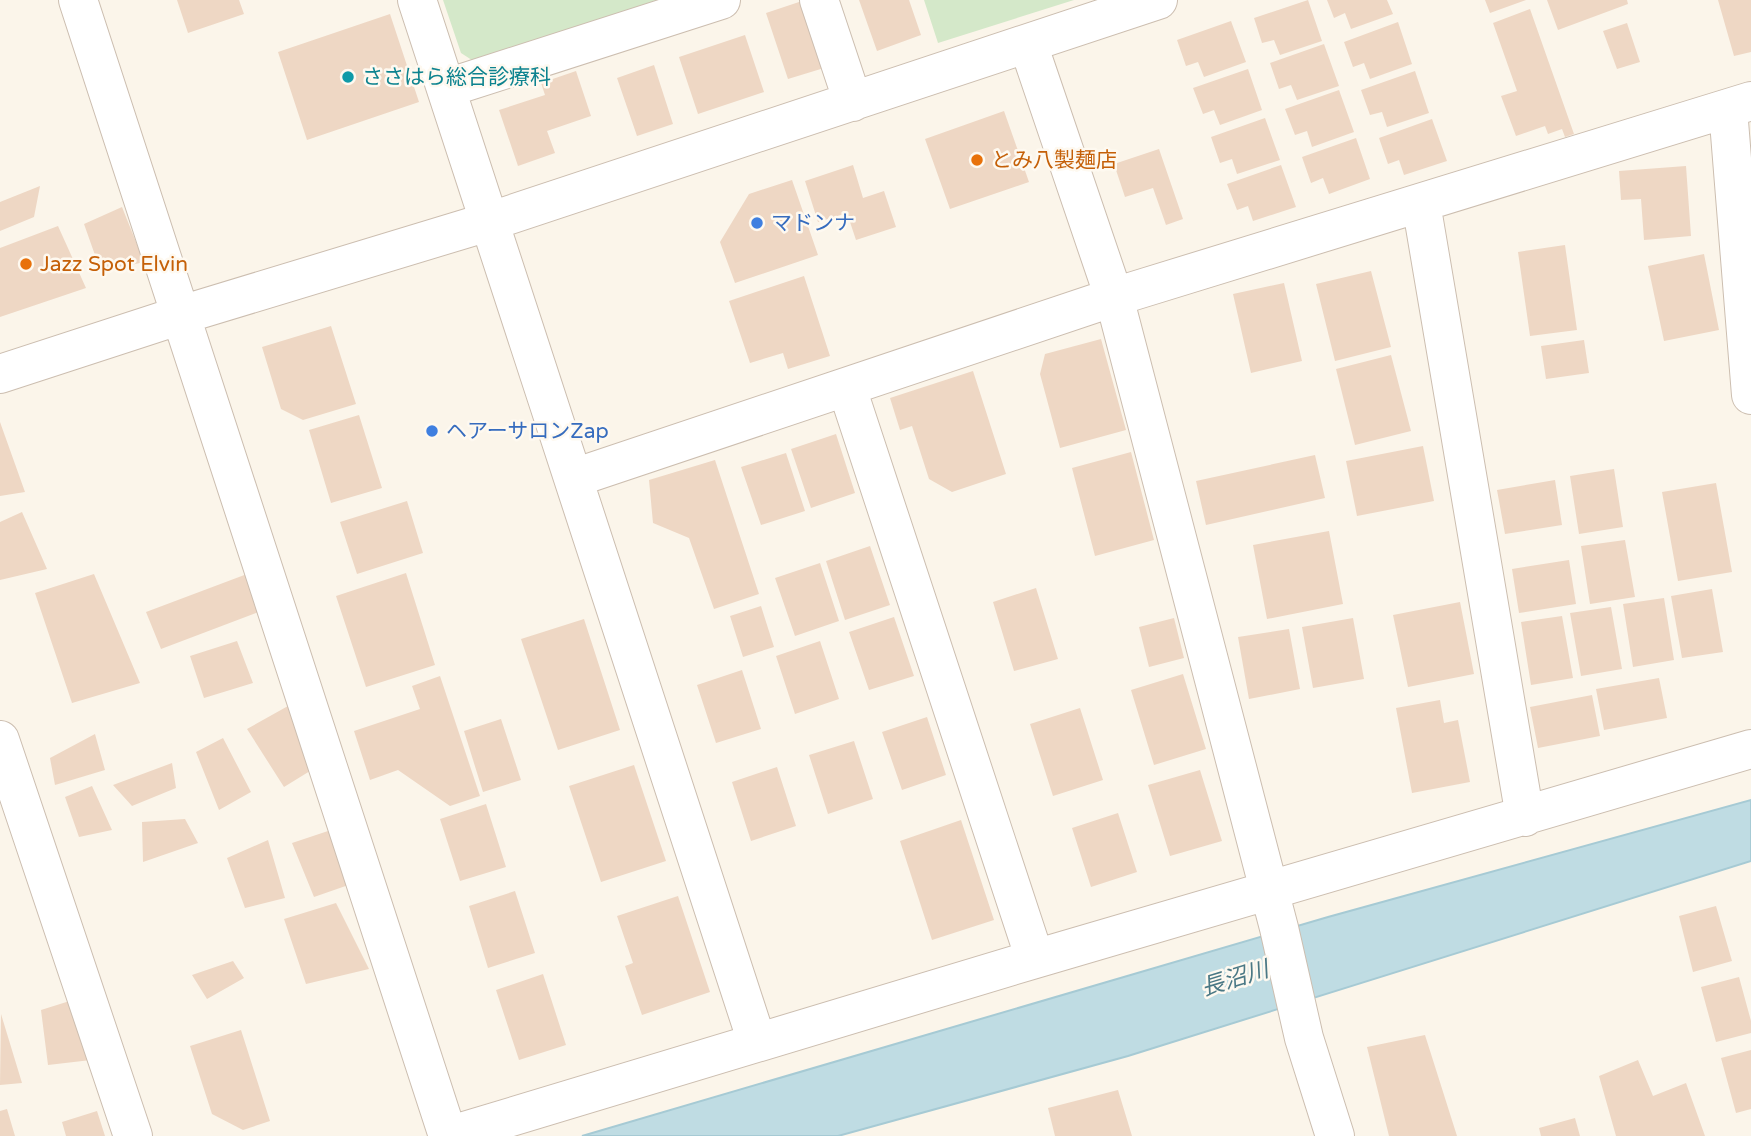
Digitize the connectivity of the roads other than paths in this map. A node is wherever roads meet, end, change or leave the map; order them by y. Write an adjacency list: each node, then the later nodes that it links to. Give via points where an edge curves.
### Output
1 (78, 0): 13 (street)
2 (416, 0): 7 (street)
3 (721, 0): 7 (street)
4 (819, 0): 8 (street)
5 (1158, 0): 6 (street)
6 (1028, 44): 8 (street); 12 (street)
7 (447, 88): 11 (street)
8 (853, 102): 11 (street)
9 (1740, 105): 10 (street); 16 (street)
10 (1421, 203): 12 (street); 20 (street)
11 (491, 221): 13 (street); 17 (street)
12 (1114, 298): 15 (street); 21 (street)
13 (181, 315): 14 (street); 25 (street)
14 (0, 374)
15 (847, 388): 17 (street); 22 (street)
16 (1751, 395)
17 (574, 478): 23 (street)
18 (0, 740): 24 (street)
19 (1751, 749): 20 (street)
20 (1525, 817): 21 (street)
21 (1270, 892): 22 (street); 26 (street, via 1304,1038)
22 (1035, 959): 23 (street)
23 (757, 1042): 25 (street)
24 (133, 1136)
25 (448, 1136)
26 (1335, 1136)

